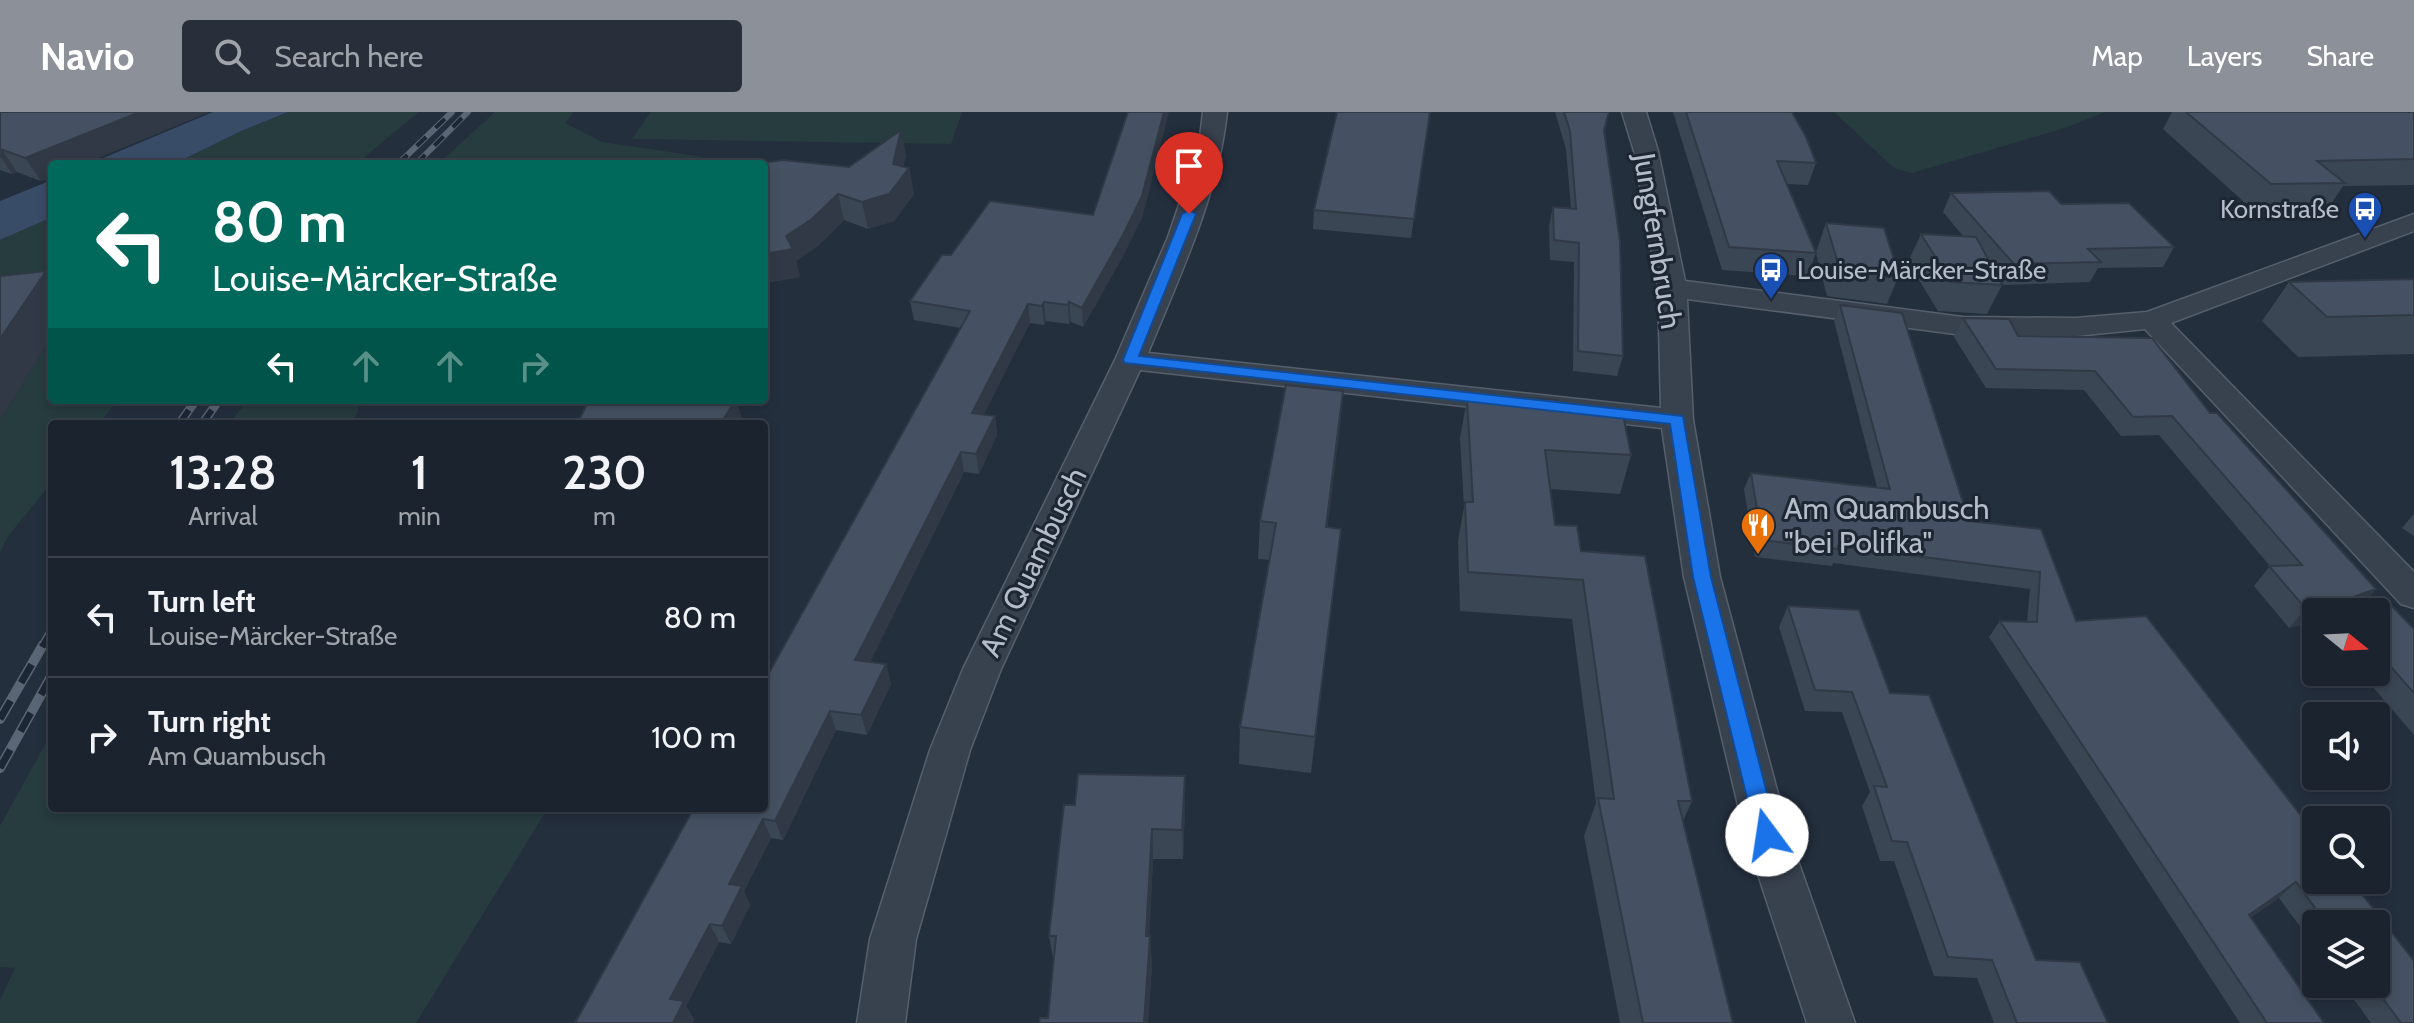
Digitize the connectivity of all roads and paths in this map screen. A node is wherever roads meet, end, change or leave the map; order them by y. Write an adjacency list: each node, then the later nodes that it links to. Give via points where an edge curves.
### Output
1 (1215, 112): 6 (street, Am Quambusch, via 1211,146 1182,237)
2 (1634, 112): 4 (street, Jungfernbruch)
3 (2414, 222): 5 (street)
4 (1672, 288): 5 (street, via 1963,326 2076,327); 7 (street, Jungfernbruch)
5 (2152, 320): 8 (street)
6 (1130, 360): 7 (street); 9 (street, Am Quambusch, via 982,669 950,750 893,939)
7 (1677, 420): 10 (street, Jungfernbruch, via 1702,577 1767,835)
8 (2414, 595)
9 (881, 1023)
10 (1831, 1023)

